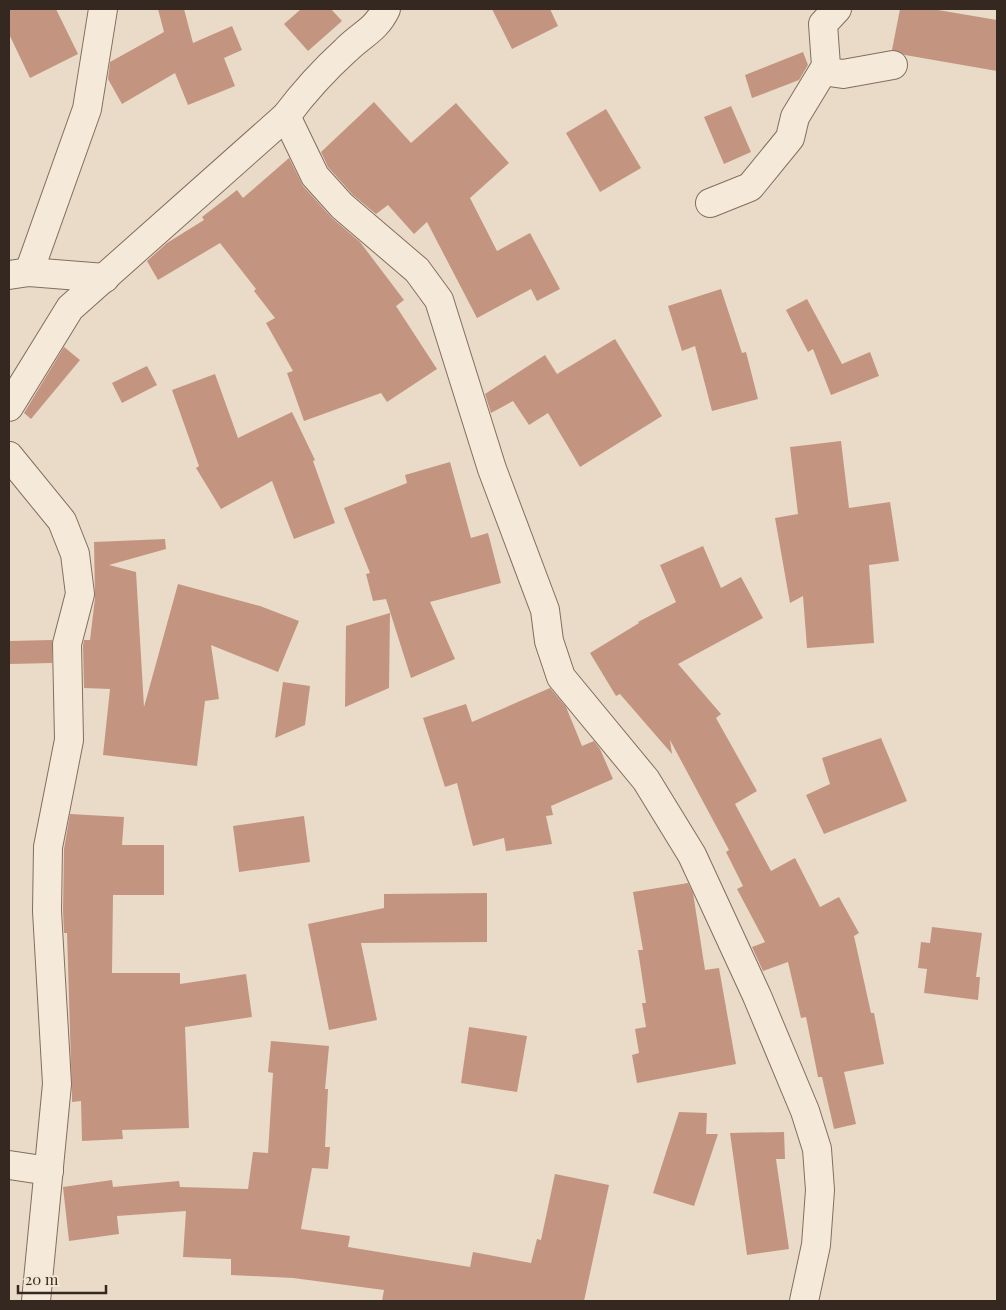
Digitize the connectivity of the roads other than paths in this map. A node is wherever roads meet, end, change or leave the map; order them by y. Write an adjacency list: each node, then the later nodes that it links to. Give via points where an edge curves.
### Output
1 (103, 9): 8 (street, via 87,109)
2 (386, 9): 6 (street, via 379,23 347,48 307,88)
3 (837, 9): 5 (street, via 823,24)
4 (893, 65): 5 (street, via 843,74 829,72)
5 (826, 66): 7 (street, via 795,117 790,138 762,173 750,187)
6 (286, 116): 9 (street); 15 (street, via 315,176 342,206 416,270 439,300 492,469 545,610 549,641 561,677 646,780 692,854 757,996 805,1111 817,1149 820,1190 816,1245)
7 (710, 203)
8 (19, 274): 9 (street)
9 (105, 278): 10 (street, via 70,308)
10 (9, 407)
11 (9, 456): 13 (street, via 62,521 76,554 80,594 67,644 69,740 48,847 47,911 57,1084)
12 (9, 1165): 13 (street)
13 (49, 1171): 14 (street)
14 (36, 1301)
15 (804, 1301)

